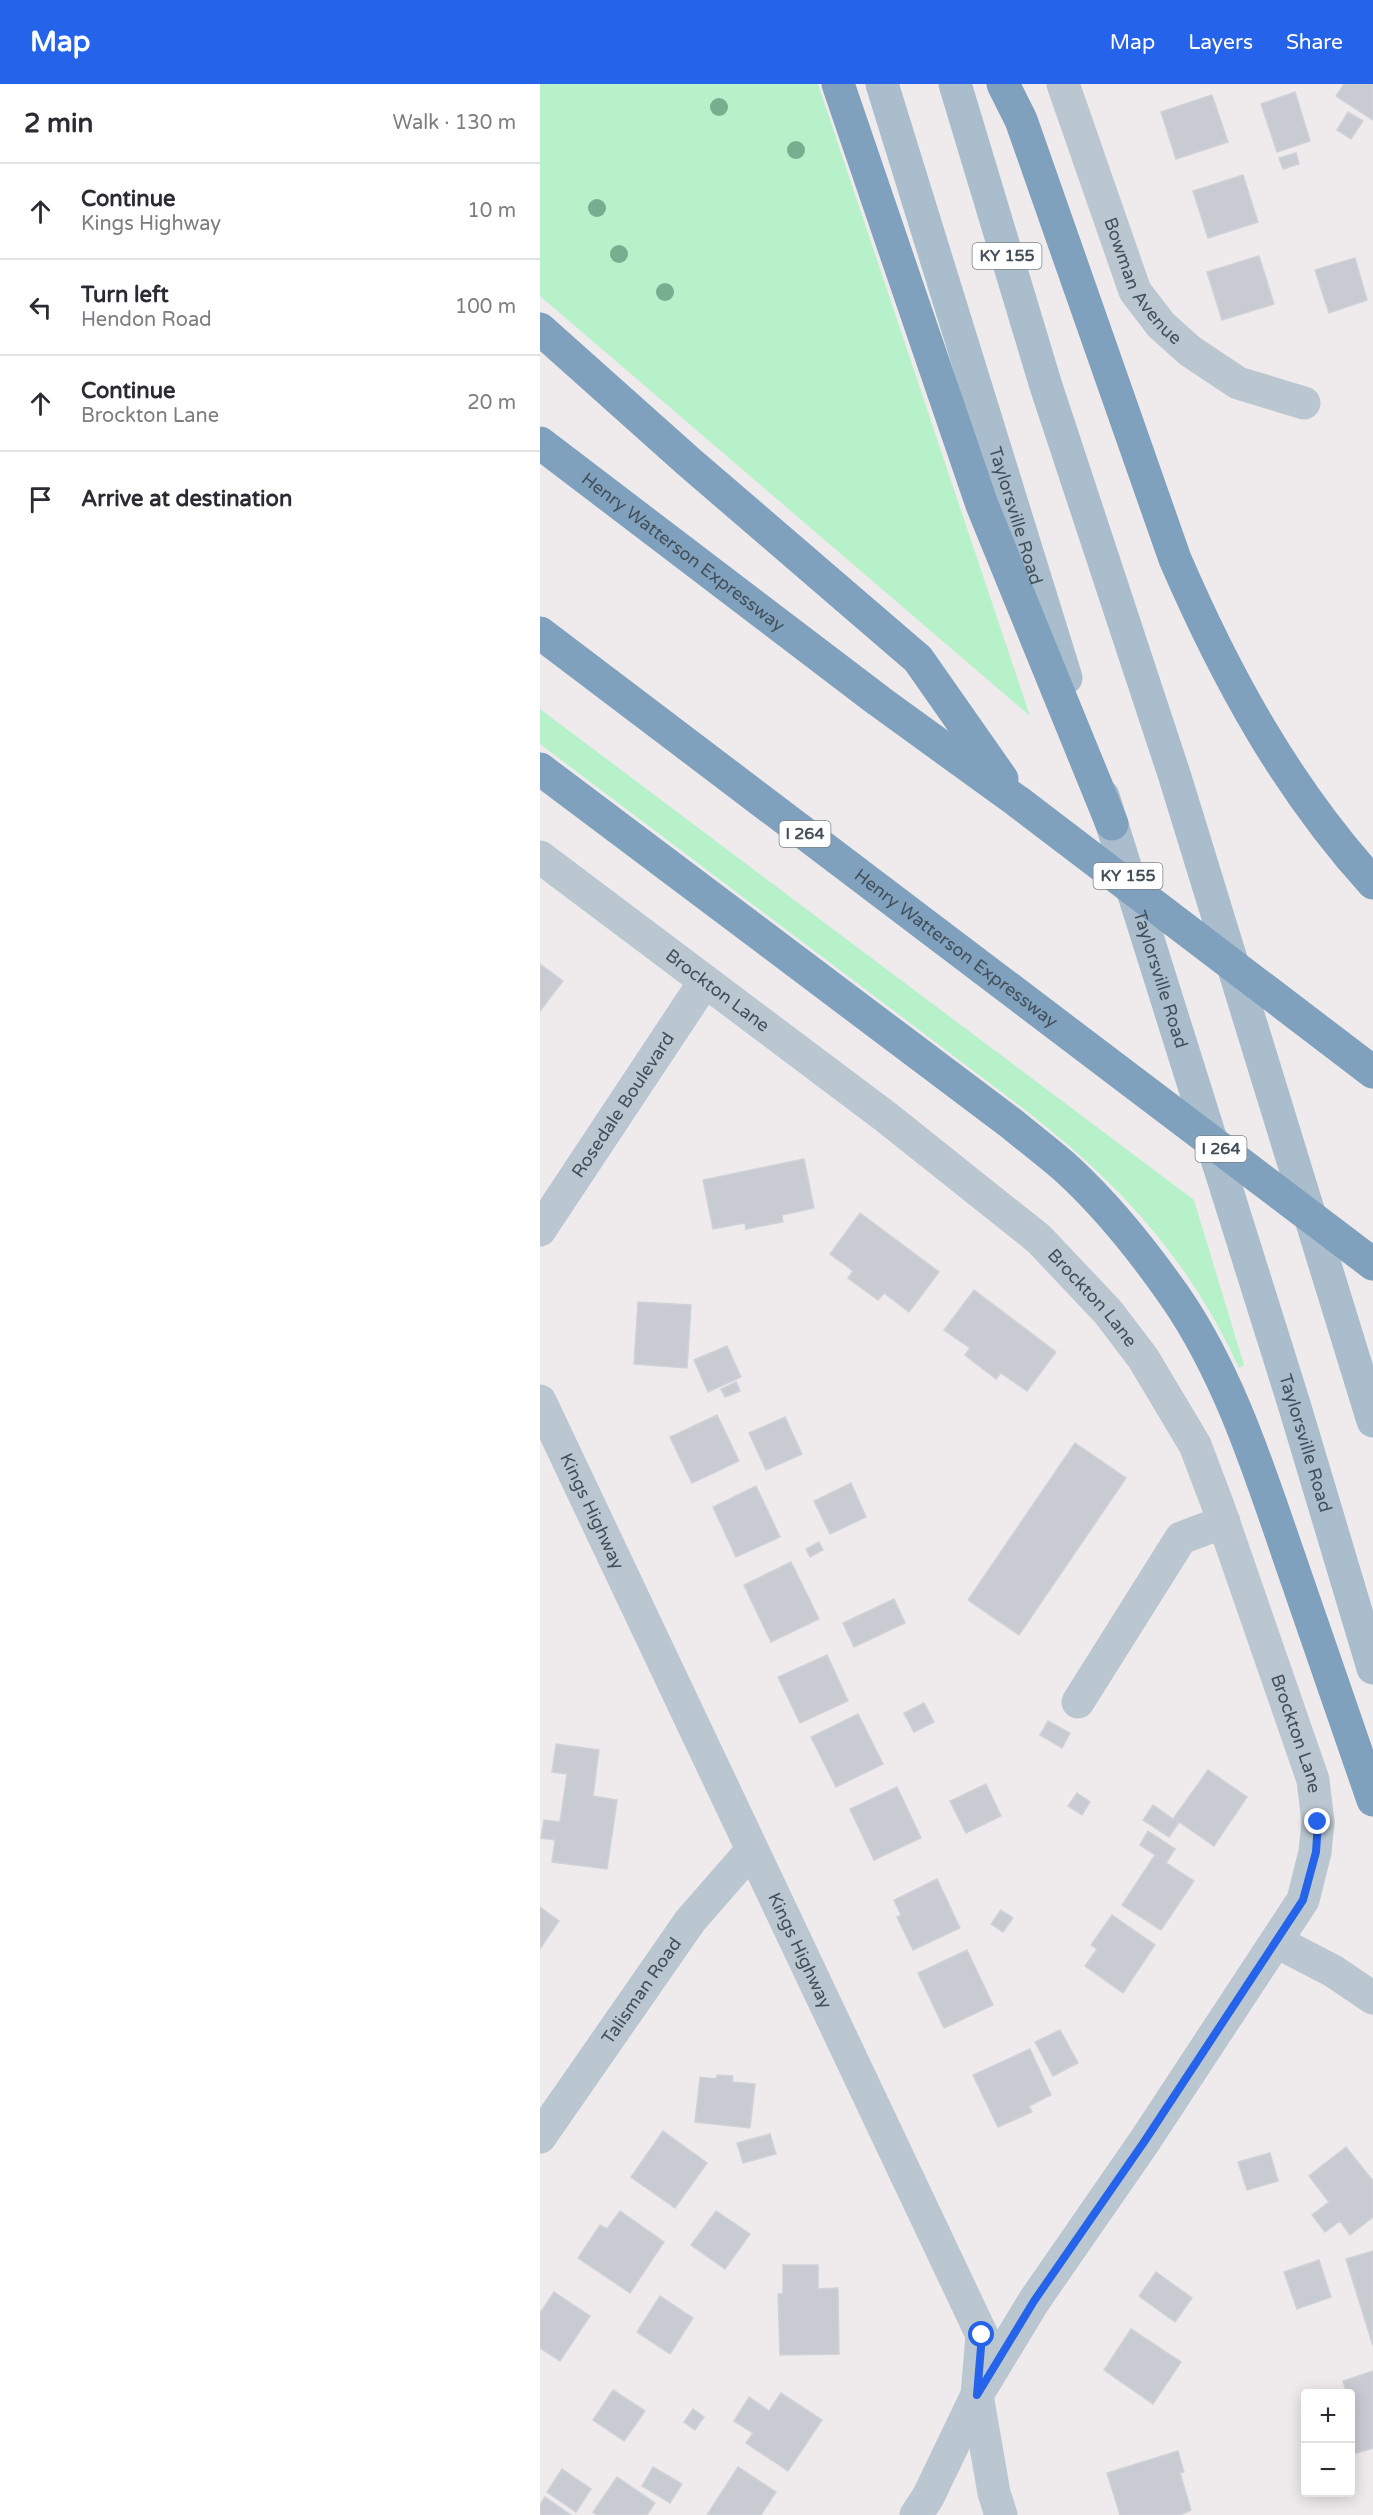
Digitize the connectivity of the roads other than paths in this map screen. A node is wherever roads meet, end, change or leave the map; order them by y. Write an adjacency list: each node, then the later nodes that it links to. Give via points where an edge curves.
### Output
1 (838, 84): 12 (highway, via 981,505)
2 (882, 84): 12 (main road, Taylorsville Road / KY 155)
3 (955, 84): 20 (main road, KY 155, via 1046,386 1176,777)
4 (1003, 84): 14 (highway, via 1021,120 1175,559 1203,625 1286,772)
5 (1063, 84): 7 (street, Bowman Avenue, via 1135,291 1161,325 1190,351 1238,383)
6 (540, 329): 11 (highway, via 918,659)
7 (1304, 403)
8 (540, 443): 11 (highway, Henry Watterson Expressway)
9 (540, 633): 18 (highway, Henry Watterson Expressway / I 264)
10 (540, 770): 24 (highway, via 1012,1124 1068,1170 1141,1250 1207,1348 1234,1408 1260,1472)
11 (1017, 801): 16 (highway, Henry Watterson Expressway)
12 (1112, 824): 22 (main road, Taylorsville Road / KY 155)
13 (540, 857): 15 (street, Brockton Lane)
14 (1373, 883)
15 (705, 981): 17 (street, Rosedale Boulevard); 21 (street, Brockton Lane, via 1039,1239 1108,1312 1143,1358 1195,1445)
16 (1363, 1064)
17 (540, 1230)
18 (1373, 1264)
19 (540, 1401): 25 (street, Kings Highway)
20 (1373, 1421)
21 (1224, 1522): 23 (street, via 1181,1538); 26 (street, Brockton Lane, via 1313,1780 1318,1822 1316,1852 1303,1900)
22 (1373, 1668)
23 (1078, 1702)
24 (1373, 1800)
25 (751, 1851): 28 (street, Talisman Road, via 690,1921); 29 (street, Kings Highway, via 982,2335)
26 (1277, 1942): 27 (street, via 1333,1971); 29 (street, Brockton Lane, via 1034,2301)
27 (1373, 1998)
28 (540, 2137)
29 (977, 2395): 30 (street, Brockton Lane); 31 (street, Kings Highway)
30 (916, 2515)
31 (1001, 2515)

